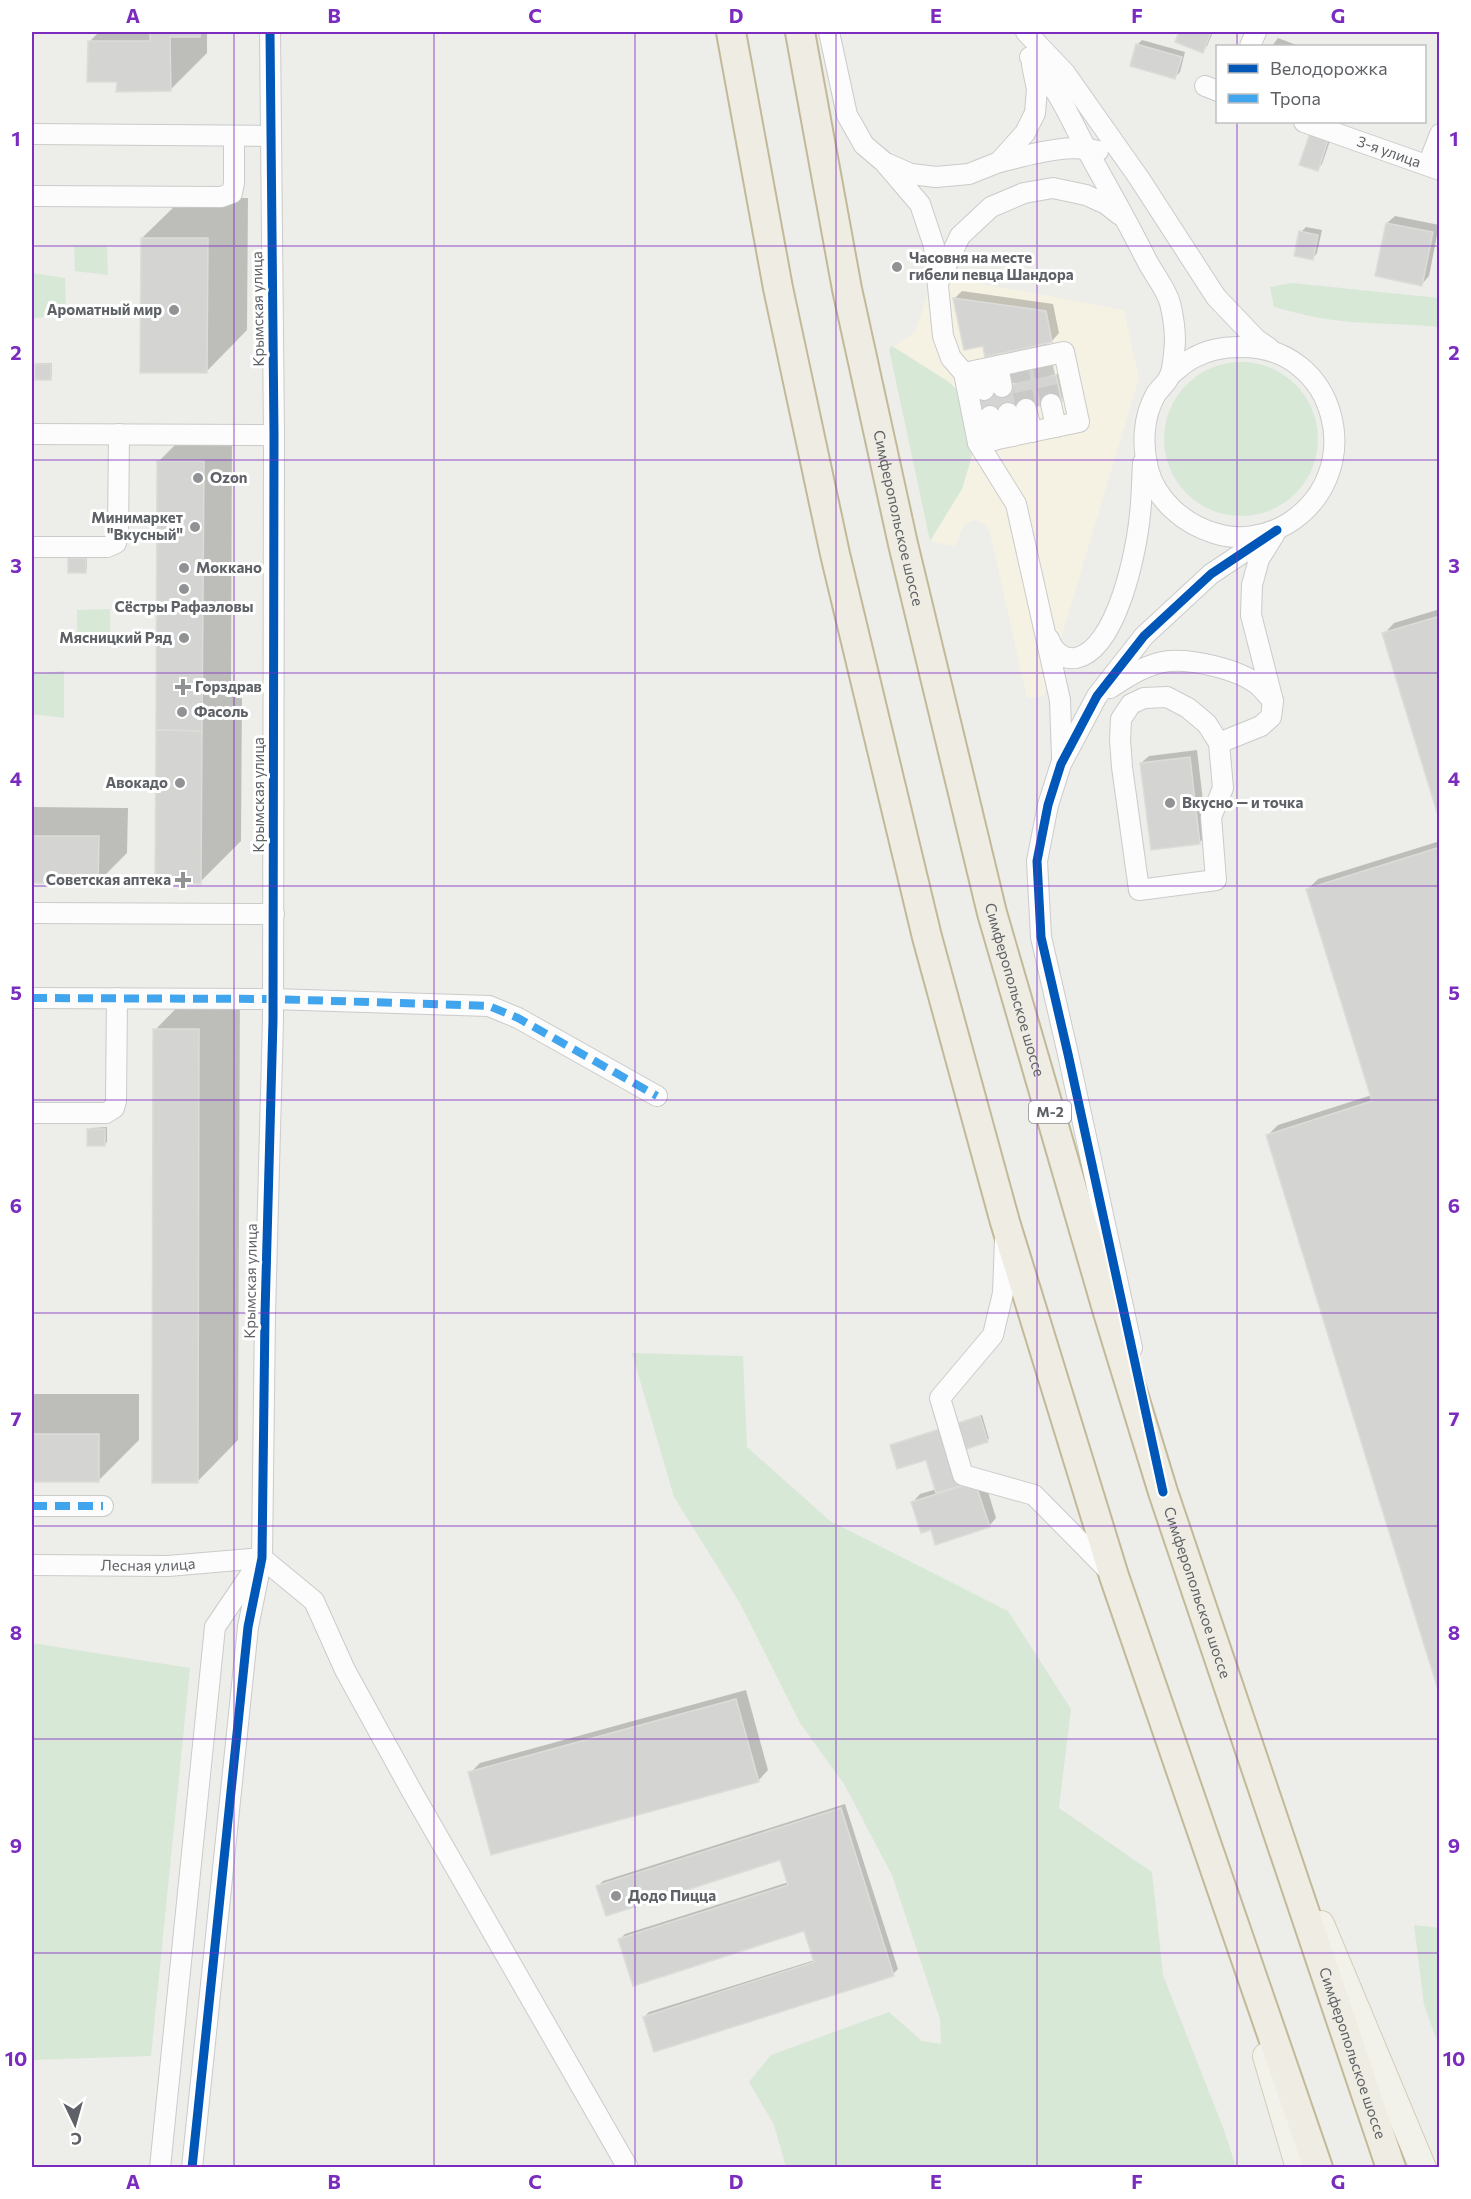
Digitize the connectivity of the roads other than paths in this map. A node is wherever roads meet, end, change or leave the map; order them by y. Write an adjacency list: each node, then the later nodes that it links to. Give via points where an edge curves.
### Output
1 (270, 32): 12 (street, Крымская улица)
2 (731, 32): 46 (highway, via 778,288 835,554 927,937)
3 (800, 32): 47 (highway, Симферопольское шоссе / М-2, via 854,324 992,913)
4 (829, 32): 14 (street, via 847,115 864,145)
5 (1013, 32): 7 (street)
6 (1026, 32): 17 (street, via 1065,74)
7 (1030, 57): 13 (street, via 1057,93); 15 (street, via 1037,89 1035,113 1025,133)
8 (1307, 123): 16 (street, 3-я улица)
9 (32, 134): 11 (street)
10 (1440, 134): 16 (street)
11 (234, 136): 12 (street); 18 (street, via 232,193)
12 (271, 136): 29 (street, Крымская улица)
13 (1086, 148): 15 (street, via 1042,152); 17 (street, via 1108,154); 19 (street)
14 (884, 162): 15 (street, via 911,174 936,177 969,174); 20 (street, via 920,204 934,246)
15 (999, 162)
16 (1434, 168)
17 (1139, 178): 21 (street, via 1216,297 1256,339)
18 (32, 196)
19 (1128, 223): 20 (street, via 1106,204 1086,195 1053,188 1024,193 991,207 960,236); 23 (street, via 1170,302 1175,341)
20 (939, 281): 22 (street, via 944,336 951,358)
21 (1282, 355): 23 (street, via 1253,347 1223,347 1194,357); 32 (street, via 1304,371 1322,392 1333,417 1336,444 1331,471 1319,496 1300,516)
22 (980, 370): 24 (street); 26 (street, via 1064,352 1079,422); 30 (street)
23 (1170, 375): 31 (street, via 1155,396 1146,420)
24 (993, 388)
25 (1051, 404): 26 (street)
26 (1056, 427): 30 (street)
27 (32, 434): 28 (street)
28 (119, 434): 29 (street); 33 (street, via 116,543 107,547)
29 (274, 435): 40 (street, Крымская улица)
30 (1004, 438): 30 (street, via 1008,413); 34 (street)
31 (1144, 446): 32 (street, via 1148,471 1160,495 1177,515 1200,529 1225,536 1251,537); 34 (street, via 1140,514 1128,580 1112,622 1100,644 1089,654 1075,658 1057,652)
32 (1277, 530): 35 (street, via 1211,574 1144,636); 36 (street, via 1259,559 1252,585 1251,615)
33 (32, 547)
34 (1047, 636): 38 (street, via 1060,700)
35 (1097, 696): 36 (street, via 1134,672 1167,661 1203,664 1237,674 1256,684); 38 (street)
36 (1273, 701): 37 (street, via 1271,717 1261,726)
37 (1219, 744): 37 (street, via 1207,724 1167,697 1144,698 1131,704 1121,719 1122,767 1139,890 1216,880 1211,817 1223,788)
38 (1061, 764): 47 (street, via 1037,861 1041,937)
39 (32, 913): 40 (street)
40 (274, 914): 43 (street, Крымская улица)
41 (32, 998): 42 (street)
42 (117, 998): 43 (street); 45 (street, via 114,1108 106,1113)
43 (273, 999): 44 (street, via 489,1006 518,1018); 50 (street, Крымская улица)
44 (657, 1096)
45 (32, 1113)
46 (1005, 1222): 52 (highway); 52 (street, via 1003,1293 993,1335 940,1398 963,1475 1034,1496)
47 (1163, 1492): 53 (highway, Симферопольское шоссе / М-2)
48 (32, 1506): 49 (street)
49 (103, 1506)
50 (262, 1558): 51 (street, Лесная улица, via 168,1566); 55 (street, via 215,1627); 56 (street, Крымская улица, via 248,1627); 57 (street, via 314,1601 345,1670 410,1788)
51 (32, 1565)
52 (1114, 1576): 54 (highway)
53 (1248, 1750): 60 (highway, Симферопольское шоссе / М-2); 61 (main road)
54 (1176, 1757): 58 (main road); 59 (highway)
55 (160, 2168)
56 (192, 2168)
57 (628, 2168)
58 (1299, 2168)
59 (1318, 2168)
60 (1391, 2168)
61 (1423, 2168)

